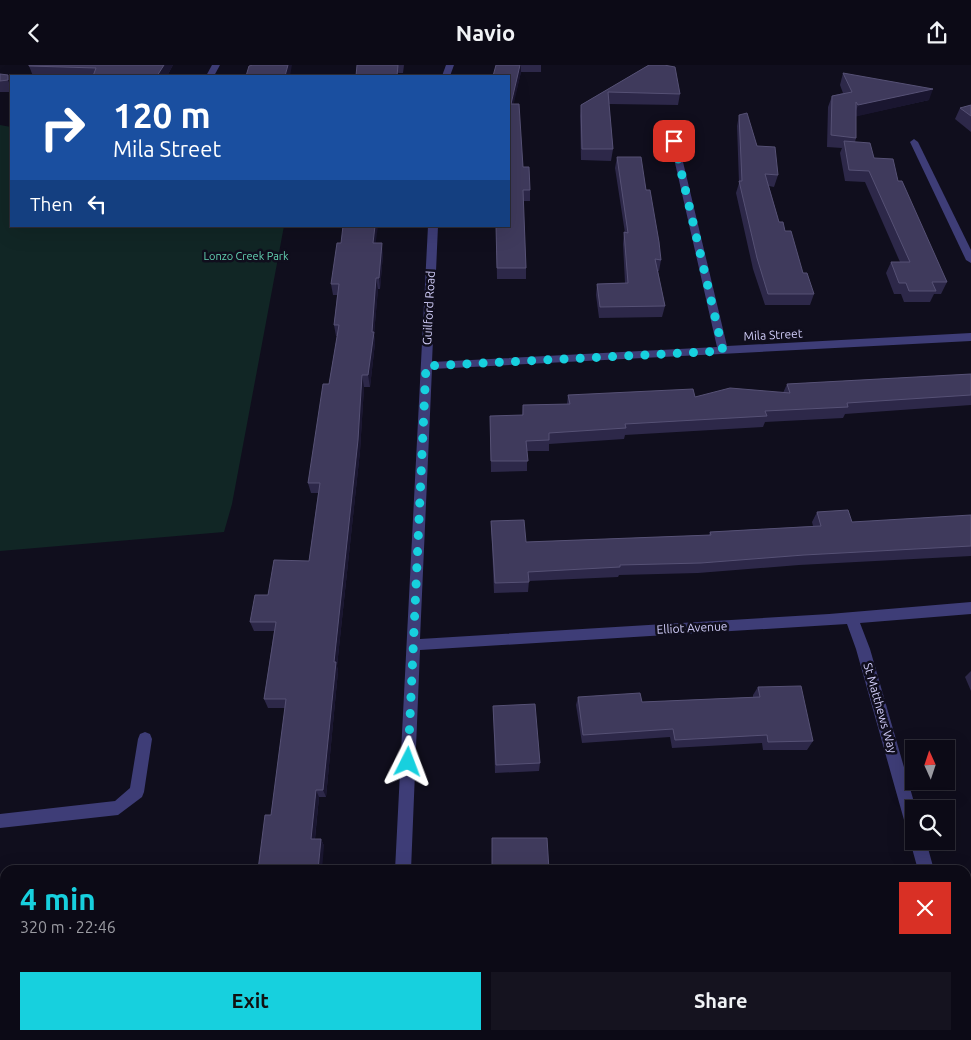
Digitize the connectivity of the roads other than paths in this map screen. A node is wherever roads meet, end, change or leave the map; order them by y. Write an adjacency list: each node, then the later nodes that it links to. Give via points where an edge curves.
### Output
1 (674, 141): 6 (street)
2 (914, 142): 4 (street)
3 (433, 227): 7 (street, Guilford Road)
4 (971, 260)
5 (971, 337): 6 (street, Mila Street)
6 (723, 351): 7 (street, Mila Street)
7 (426, 366): 10 (street, Guilford Road)
8 (971, 608): 9 (street, Elliot Avenue)
9 (852, 619): 10 (street, Elliot Avenue); 12 (street, St Matthews Way)
10 (413, 645): 15 (street, Guilford Road)
11 (145, 739): 13 (street, via 137,792 118,808)
12 (906, 800)
13 (0, 821)
14 (920, 850): 16 (street)
15 (403, 865)
16 (925, 865)

